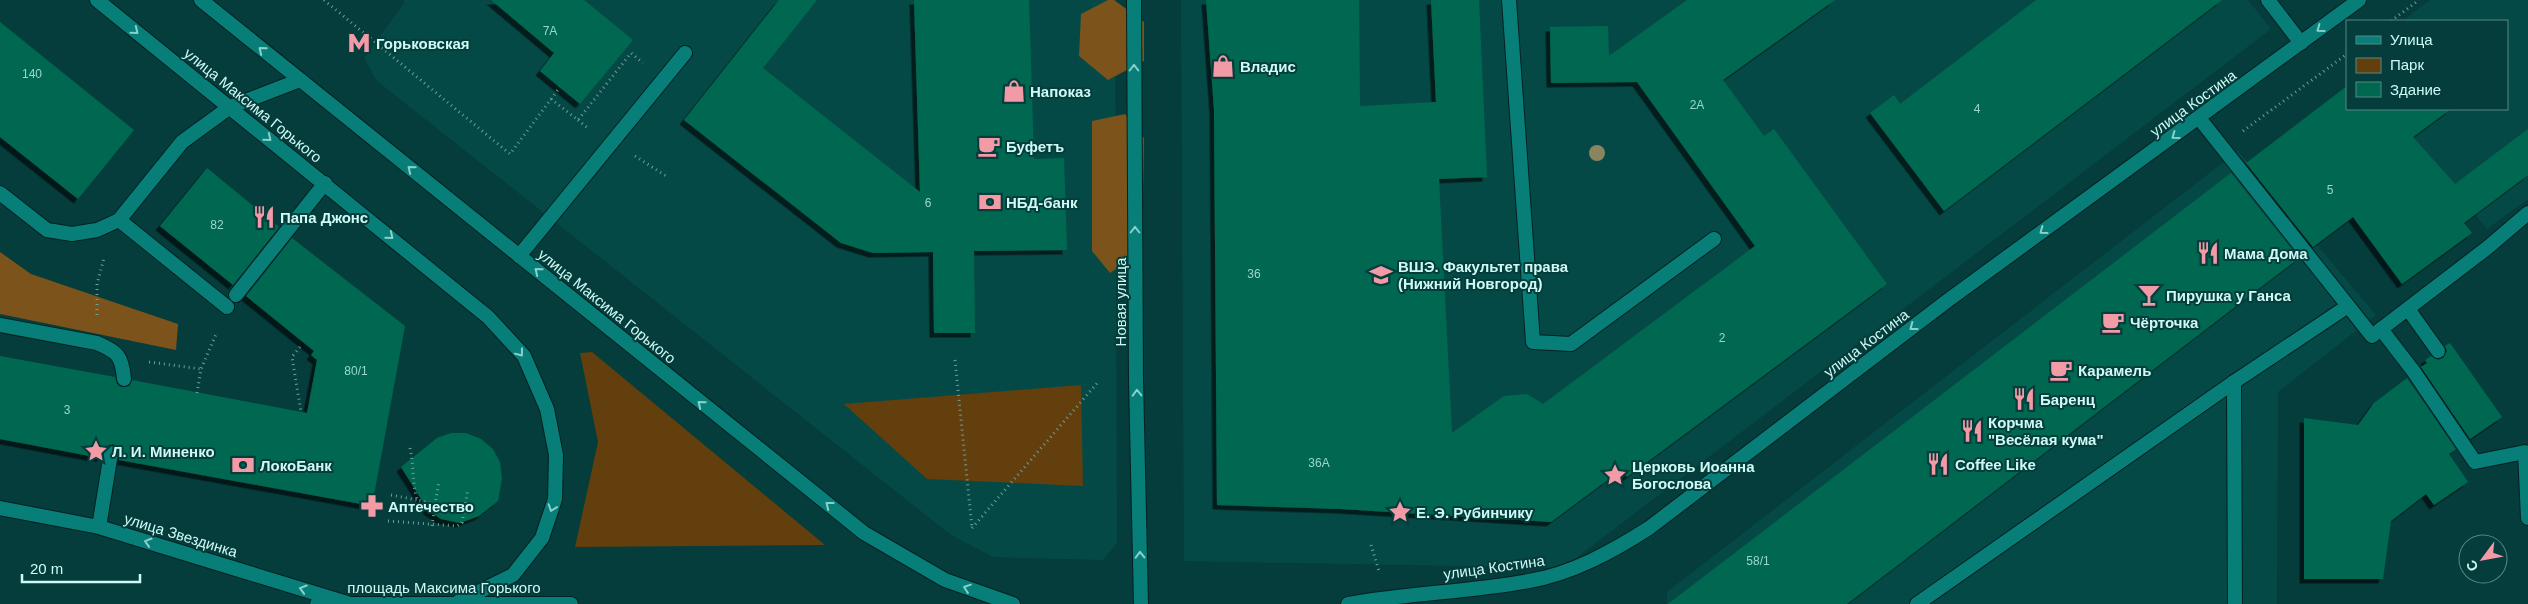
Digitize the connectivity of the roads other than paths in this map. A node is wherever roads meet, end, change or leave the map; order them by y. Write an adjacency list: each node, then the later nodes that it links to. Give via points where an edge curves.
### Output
1 (97, 0): 10 (street, улица Максима Горького, one-way to 10)
2 (201, 0): 9 (street, улица Максима Горького, one-way to 2)
3 (1134, 0): 36 (street, Новая улица, one-way to 3)
4 (1508, 0): 16 (street, via 1533,342 1570,344)
5 (2268, 0): 7 (street)
6 (2359, 0): 7 (street, улица Костина, one-way to 7)
7 (2301, 43): 11 (street, улица Костина)
8 (685, 54): 17 (street)
9 (300, 80): 10 (street); 17 (street, улица Максима Горького, one-way to 9)
10 (230, 107): 12 (street, улица Максима Горького, one-way to 12); 15 (street, via 182,142)
11 (2199, 118): 19 (street); 37 (street, улица Костина, one-way to 37, via 1947,301 1649,528 1617,548 1567,571 1530,581)
12 (325, 183): 18 (street); 31 (street, улица Максима Горького, one-way to 31, via 488,317 524,356 547,409 556,455 555,499 542,538 513,575)
13 (0, 193): 15 (street, via 47,230 72,234 96,230)
14 (2528, 213): 21 (street)
15 (120, 220): 20 (street)
16 (1714, 239)
17 (519, 256): 35 (street, улица Максима Горького, one-way to 17, via 944,580 864,533)
18 (236, 295)
19 (2348, 306): 23 (street, via 2372,336); 26 (street)
20 (227, 307)
21 (2408, 309): 23 (street); 24 (street)
22 (0, 325): 25 (street, via 112,349 123,362)
23 (2381, 329): 29 (street, via 2475,462 2525,452)
24 (2438, 351)
25 (124, 378)
26 (2234, 382): 38 (street); 39 (street)
27 (111, 454): 30 (street)
28 (0, 508): 30 (street, улица Звездинка)
29 (2528, 518)
30 (99, 527): 33 (street, улица Звездинка, one-way to 30)
31 (458, 602): 33 (street, площадь Максима Горького); 34 (street, площадь Максима Горького)
32 (317, 604): 33 (street, площадь Максима Горького)
33 (350, 604)
34 (571, 604)
35 (1013, 604)
36 (1141, 604)
37 (1348, 604)
38 (1917, 604)
39 (2235, 604)

